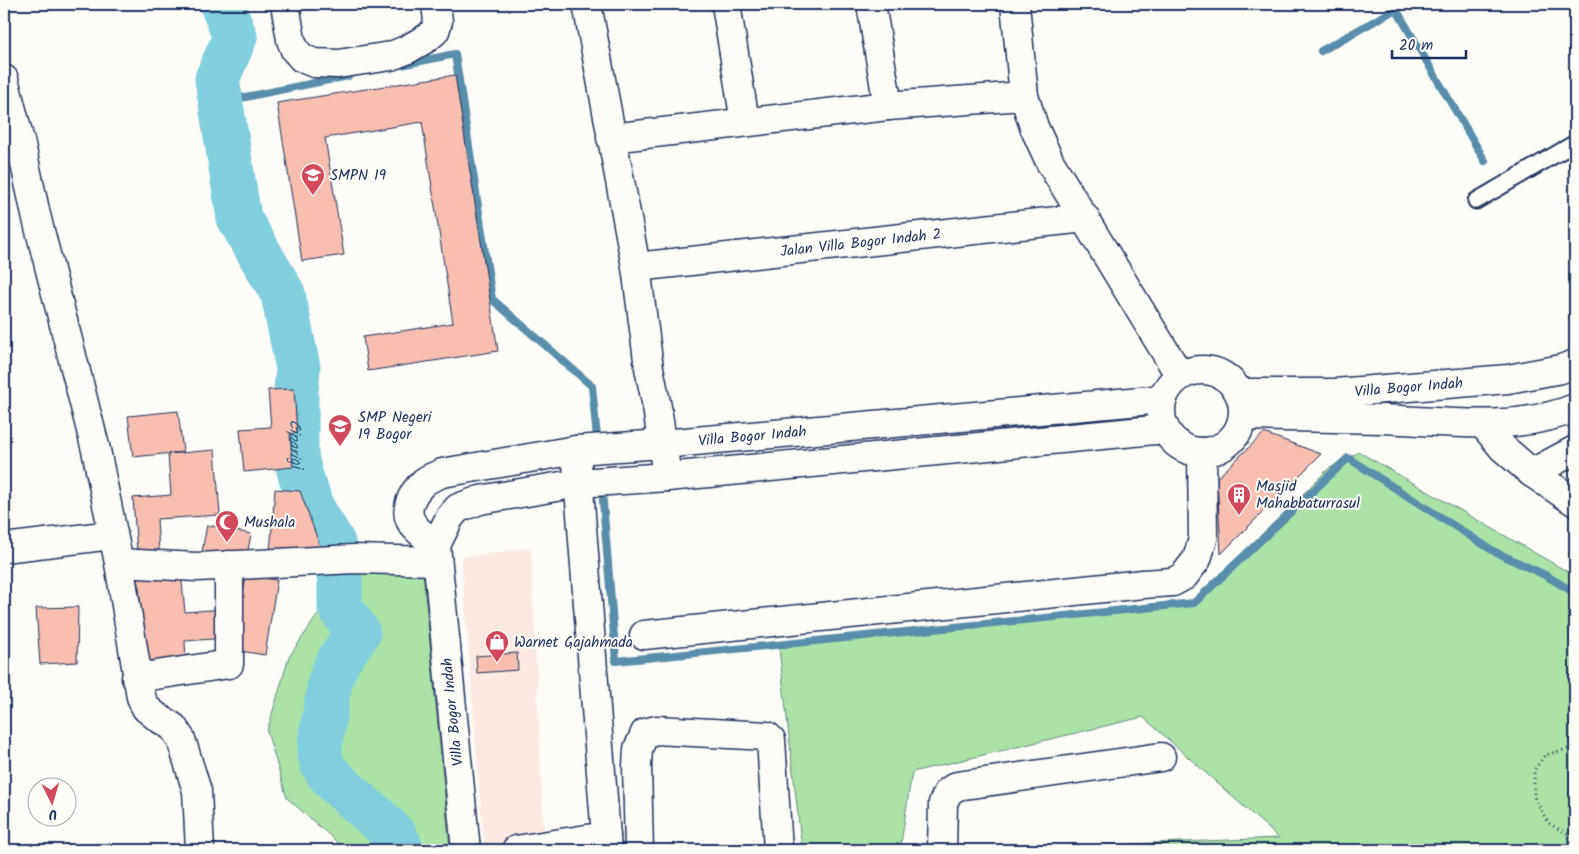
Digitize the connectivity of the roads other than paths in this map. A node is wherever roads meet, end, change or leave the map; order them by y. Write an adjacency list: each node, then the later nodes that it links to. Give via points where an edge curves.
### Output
1 (285, 4): 2 (street, via 291,40 302,58 314,63 338,64 391,56 427,38 435,31 438,21)
2 (436, 4)
3 (587, 4): 11 (street)
4 (726, 4): 10 (street)
5 (871, 4): 9 (street)
6 (1015, 4): 8 (street)
7 (4, 80): 32 (street, via 96,450)
8 (1024, 96): 9 (street); 14 (street, via 1050,162)
9 (888, 106): 10 (street)
10 (745, 122): 11 (street)
11 (611, 138): 15 (street)
12 (1575, 143): 13 (lane)
13 (1476, 201)
14 (1085, 218): 15 (street, Jalan Villa Bogor Indah 2); 17 (street)
15 (636, 267): 24 (street)
16 (1575, 364): 20 (street, Villa Bogor Indah, via 1508,379)
17 (1180, 376): 18 (street); 19 (street, via 1202,370 1214,372 1229,380)
18 (1163, 399): 23 (street, via 1161,414); 24 (street, Villa Bogor Indah)
19 (1242, 404): 20 (street, Villa Bogor Indah); 27 (street, via 1242,426 1236,435 1222,448)
20 (1336, 406): 22 (street, Villa Bogor Indah, via 1380,419)
21 (1575, 408): 22 (street, Villa Bogor Indah, via 1531,421)
22 (1484, 424): 28 (street, via 1503,448)
23 (1165, 429): 27 (street, via 1180,446); 29 (street)
24 (662, 444): 25 (street, Villa Bogor Indah); 29 (street)
25 (576, 450): 30 (street); 34 (street, Villa Bogor Indah, via 442,473 425,481 413,496 408,514 414,527)
26 (1575, 450): 28 (street)
27 (1202, 452): 37 (street, via 1203,539 1197,559 1184,576 1173,582)
28 (1532, 473): 31 (street)
29 (666, 477): 30 (street)
30 (579, 483): 34 (street, via 480,500 458,508 450,517); 40 (street)
31 (1575, 502)
32 (112, 535): 33 (street); 35 (street)
33 (4, 548)
34 (437, 553): 36 (street); 42 (street, Villa Bogor Indah)
35 (119, 563): 36 (street, via 198,567); 38 (street)
36 (229, 565): 38 (street, via 229,664)
37 (644, 635)
38 (136, 678): 41 (street, via 146,708 173,727 181,739 197,791)
39 (1161, 757): 46 (street, via 957,786 948,792 943,803)
40 (606, 843): 43 (street)
41 (200, 850)
42 (466, 850)
43 (516, 850)
44 (639, 850): 45 (street, via 638,749 645,732 656,730 767,736 771,740)
45 (778, 850)
46 (942, 850)

